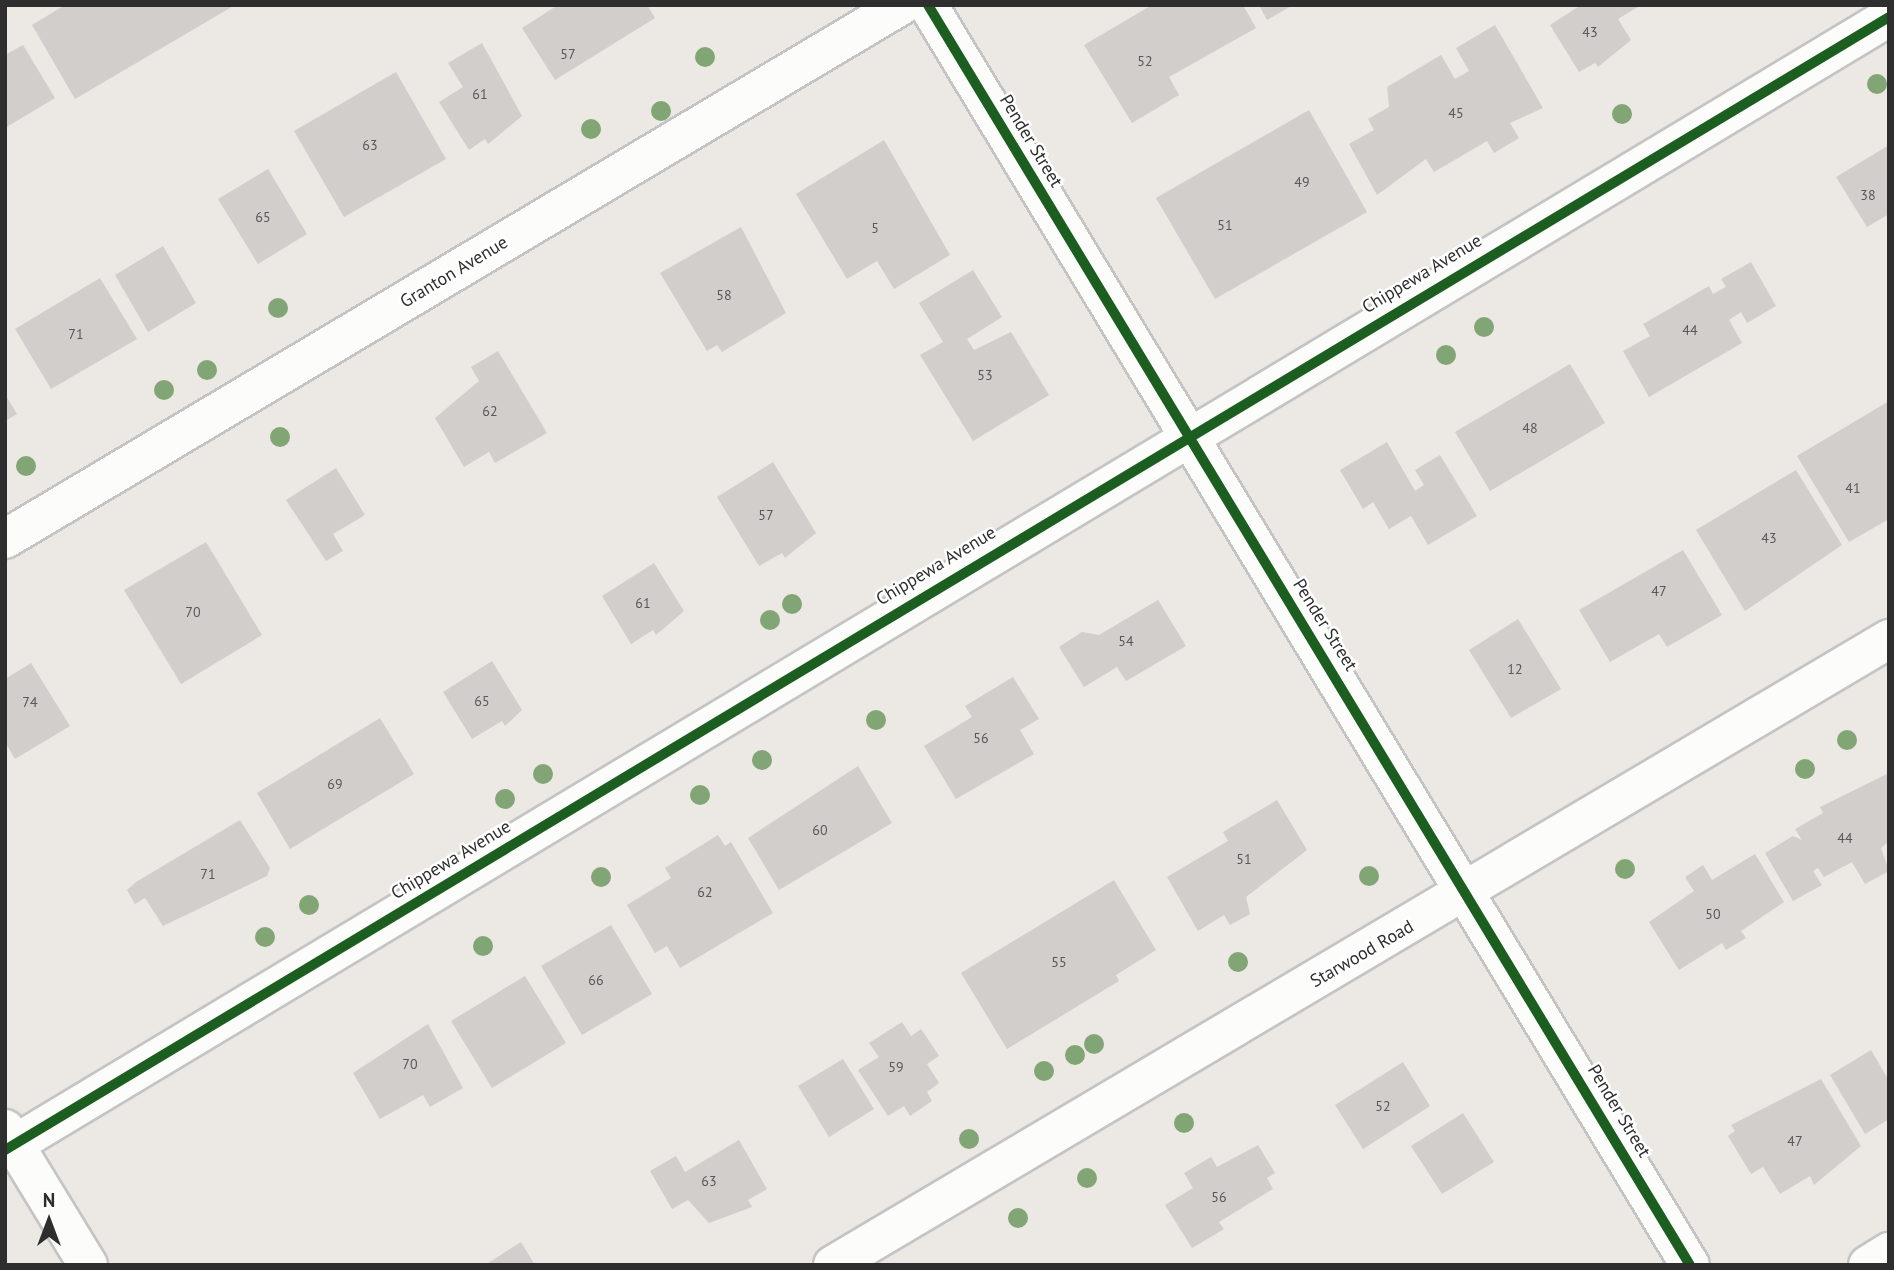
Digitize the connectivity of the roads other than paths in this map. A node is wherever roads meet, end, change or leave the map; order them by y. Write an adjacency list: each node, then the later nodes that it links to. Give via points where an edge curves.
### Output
1 (902, 5): 5 (street, Granton Avenue)
2 (928, 5): 4 (street, Pender Street)
3 (1889, 18): 4 (street, Chippewa Avenue)
4 (1188, 435): 7 (street, Pender Street); 8 (street, Chippewa Avenue)
5 (5, 539)
6 (1889, 639): 7 (street, Starwood Road)
7 (1468, 891): 11 (street, Starwood Road); 12 (street, Pender Street)
8 (8, 1141): 10 (street)
9 (1889, 1252): 13 (street)
10 (88, 1265)
11 (833, 1265)
12 (1690, 1265)
13 (1868, 1265)

